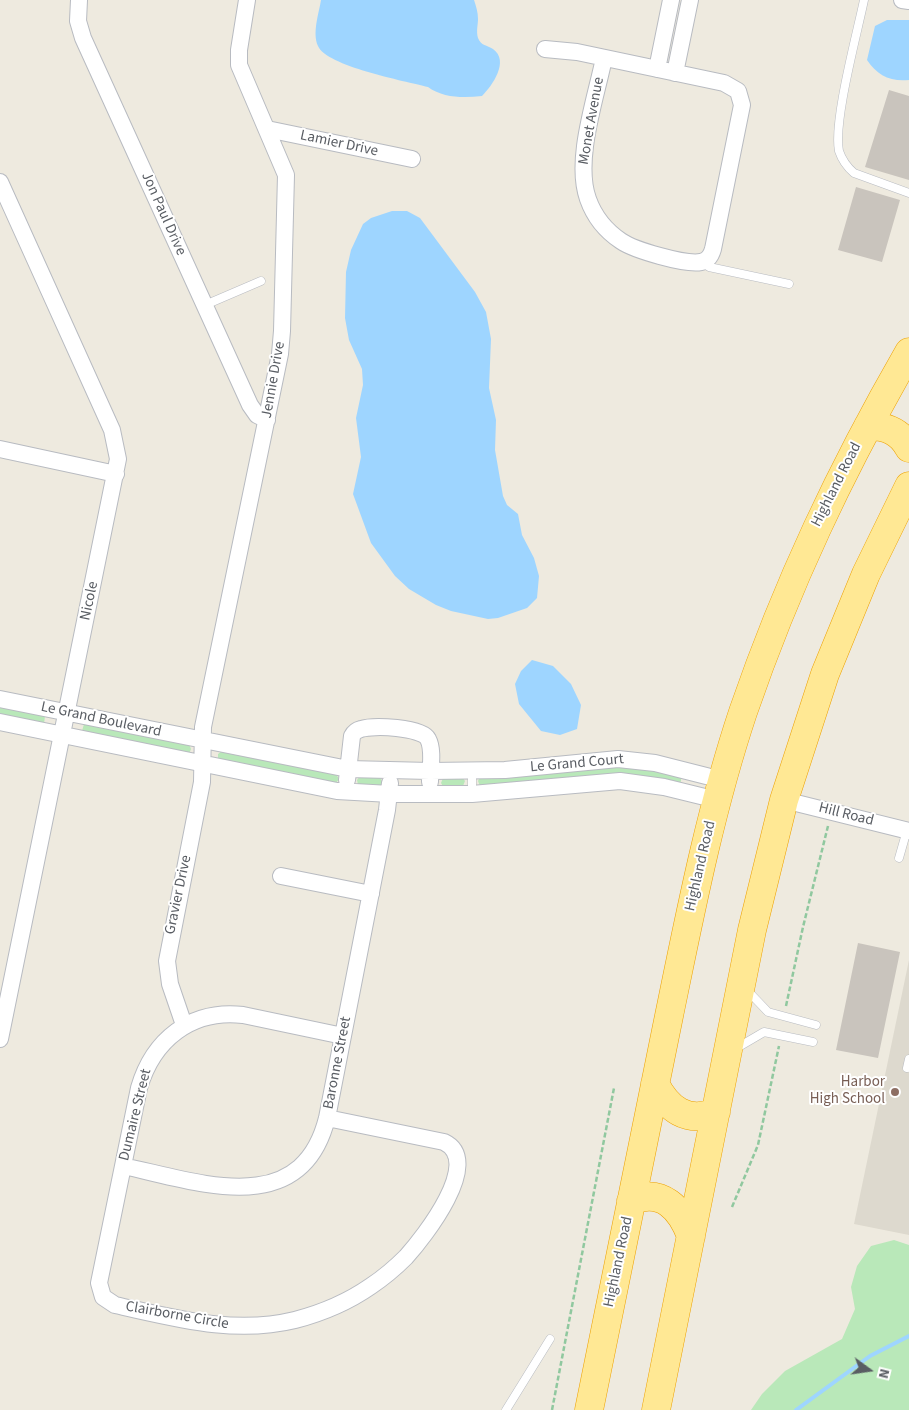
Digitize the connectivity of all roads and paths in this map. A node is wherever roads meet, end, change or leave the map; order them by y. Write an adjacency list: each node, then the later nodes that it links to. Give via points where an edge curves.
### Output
1 (79, 0): 19 (street, Jon Paul Drive, via 80,33)
2 (247, 0): 12 (street, Jennie Drive, via 239,65)
3 (671, 0): 10 (street)
4 (690, 0): 11 (street)
5 (864, 0): 15 (lane, via 841,112 839,151 854,173)
6 (902, 0): 7 (street)
7 (909, 1)
8 (545, 49): 9 (street)
9 (604, 58): 10 (street, Monet Avenue); 16 (street, Monet Avenue, via 583,160 585,188 593,210 611,233 632,247 653,254)
10 (657, 69): 11 (street, Monet Avenue)
11 (675, 72): 16 (street, Monet Avenue, via 729,84 738,91 742,105 713,249)
12 (267, 129): 13 (street, Lamier Drive); 21 (street, Jennie Drive, via 283,163 286,181 281,343)
13 (412, 159)
14 (0, 182): 25 (street, Nicole, via 115,437 118,454)
15 (909, 193)
16 (703, 262): 18 (lane, via 708,268)
17 (261, 281): 19 (lane)
18 (789, 284)
19 (205, 306): 21 (street, Jon Paul Drive, via 254,412)
20 (909, 352): 22 (highway, Highland Road)
21 (267, 420): 31 (street, Jennie Drive)
22 (868, 426): 23 (highway, via 886,427 896,432); 37 (highway, Highland Road, via 792,580 743,713)
23 (909, 448)
24 (0, 449): 25 (street)
25 (116, 474): 28 (street, Nicole)
26 (909, 486): 42 (highway, via 866,574 825,674)
27 (0, 699): 28 (street, Le Grand Boulevard)
28 (67, 713): 30 (street, Nicole); 31 (street, Le Grand Boulevard)
29 (0, 722): 30 (street, Le Grand Boulevard)
30 (62, 736): 32 (street, Le Grand Boulevard); 53 (street, Nicole)
31 (202, 741): 32 (street, Jennie Drive); 33 (street, Le Grand Court)
32 (202, 764): 38 (street, Le Grand Court); 50 (street, Gravier Drive, via 202,782 168,960 170,984)
33 (348, 769): 34 (street, Le Grand Court); 35 (street, via 352,736 368,728 422,732 430,746); 38 (street)
34 (390, 771): 35 (street, Le Grand Court); 39 (street, Baronne Street)
35 (430, 771): 36 (street, Le Grand Court); 40 (street)
36 (472, 771): 37 (street, Le Grand Court, via 630,760 669,766); 41 (lane)
37 (719, 790): 41 (street, Le Grand Court, via 620,781); 57 (highway, Highland Road)
38 (346, 792): 39 (street, Le Grand Court)
39 (390, 794): 40 (street, Le Grand Court); 47 (street, Baronne Street)
40 (430, 794): 41 (street, Le Grand Court)
41 (472, 794)
42 (784, 800): 44 (street, Hill Road); 48 (highway)
43 (826, 830): 49 (path)
44 (908, 830): 45 (lane)
45 (899, 858)
46 (281, 876): 47 (street)
47 (371, 894): 52 (street, Baronne Street)
48 (741, 984): 51 (lane, via 768,1012); 56 (highway)
49 (786, 1006)
50 (184, 1025): 52 (street, Dumaire Street, via 209,1016 234,1014); 61 (street, Dumaire Street, via 158,1048 145,1070)
51 (816, 1025)
52 (343, 1036): 60 (street, Baronne Street)
53 (0, 1039)
54 (813, 1042): 56 (lane, via 764,1032)
55 (779, 1043): 63 (path, via 758,1145)
56 (727, 1054): 59 (highway)
57 (655, 1084): 59 (highway, via 666,1103 682,1114 699,1117); 62 (highway, Highland Road)
58 (614, 1088): 68 (path)
59 (716, 1112): 64 (highway)
60 (327, 1118): 61 (street, Baronne Street, via 316,1146 301,1165 280,1180 264,1186 224,1187); 65 (street, Clairborne Circle, via 444,1142 458,1156 458,1171 433,1222 405,1257 378,1281 344,1302 313,1315 246,1327 206,1324 115,1306 105,1299)
61 (123, 1166): 65 (street, Dumaire Street)
62 (632, 1201): 64 (highway, via 648,1196 665,1200 680,1213); 69 (highway, Highland Road)
63 (732, 1206)
64 (690, 1236): 70 (highway)
65 (100, 1290)
66 (550, 1339): 67 (lane)
67 (506, 1410)
68 (552, 1410)
69 (589, 1410)
70 (656, 1410)

